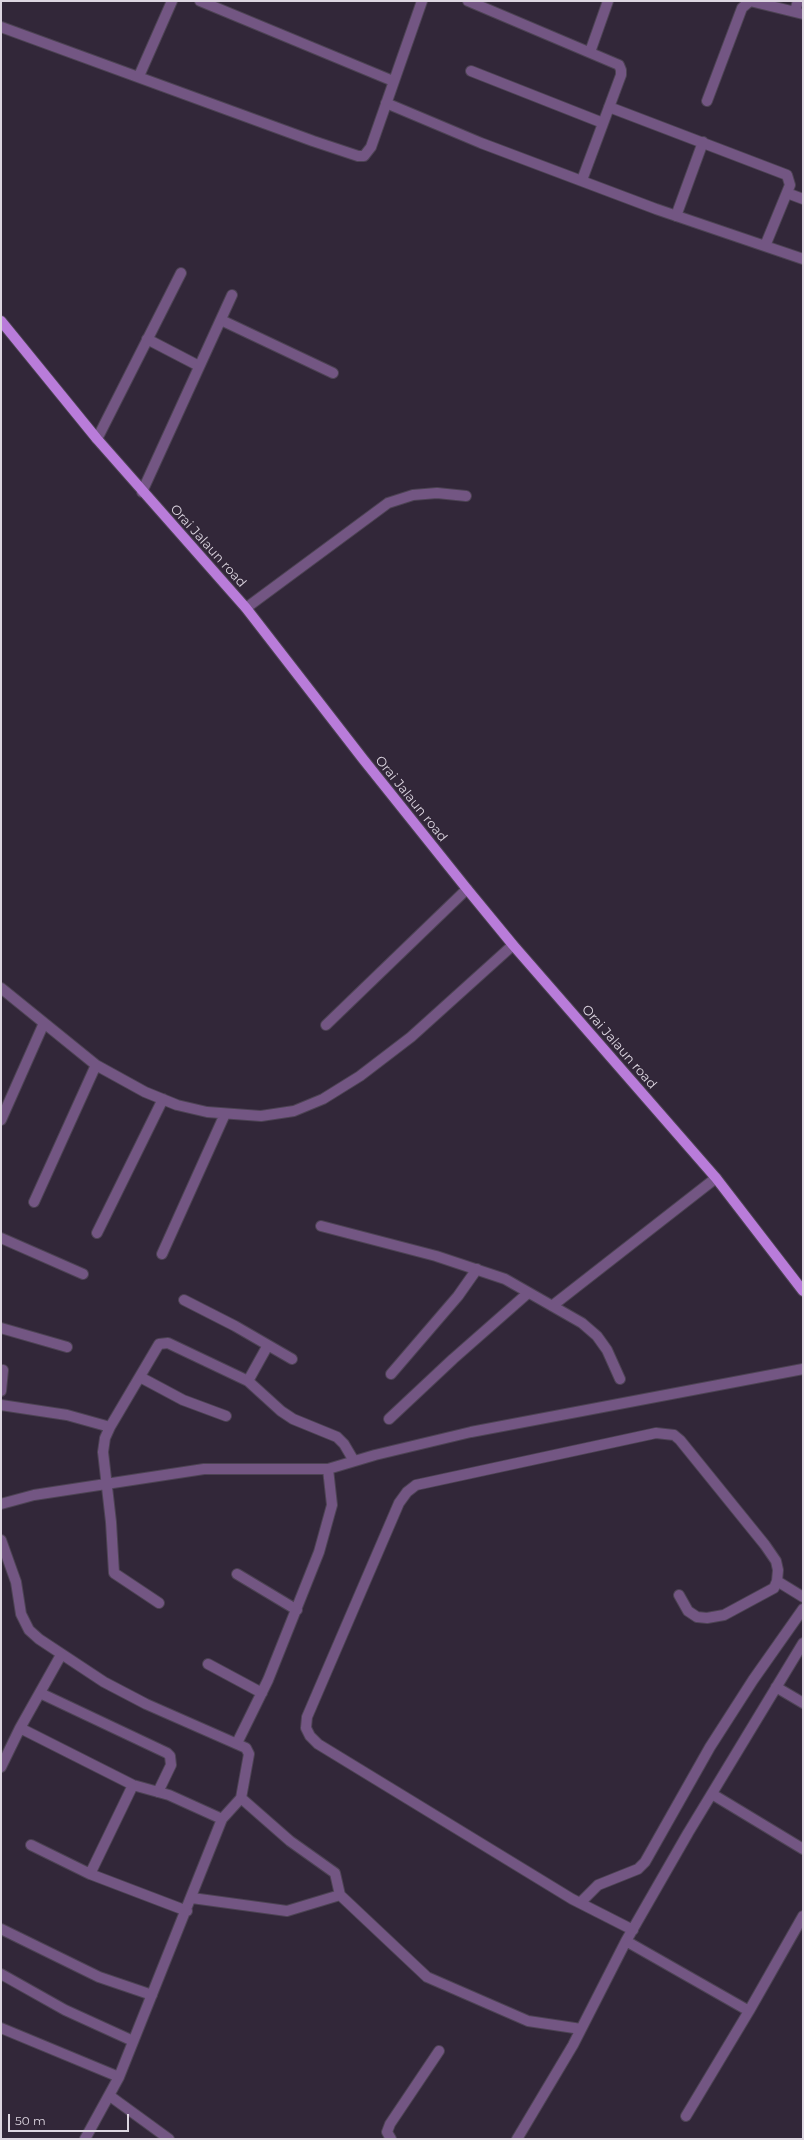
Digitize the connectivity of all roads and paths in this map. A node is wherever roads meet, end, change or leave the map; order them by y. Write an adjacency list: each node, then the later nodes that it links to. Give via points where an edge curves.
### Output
1 (172, 1): 13 (street)
2 (200, 1): 14 (street)
3 (422, 1): 14 (street)
4 (468, 1): 8 (street)
5 (608, 1): 11 (street)
6 (750, 1): 9 (street); 15 (street, via 742,8)
7 (798, 1): 9 (street)
8 (480, 3): 11 (street)
9 (799, 13)
10 (1, 27): 13 (street)
11 (590, 52): 17 (street, via 619,65 621,70)
12 (472, 71): 18 (street)
13 (139, 76): 16 (street, via 358,156 364,156 371,147)
14 (394, 81): 16 (street)
15 (707, 101)
16 (386, 103): 20 (street, via 481,143)
17 (609, 107): 18 (street); 19 (street)
18 (603, 123): 20 (street)
19 (703, 142): 21 (street, via 784,173 790,180); 23 (street)
20 (582, 180): 23 (street)
21 (787, 193): 22 (street); 24 (street)
22 (803, 199)
23 (676, 216): 24 (street)
24 (765, 246): 25 (street)
25 (803, 258)
26 (181, 273): 30 (street)
27 (232, 295): 28 (street)
28 (221, 320): 31 (street); 32 (street)
29 (1, 321): 33 (main road, Orai Jalaun road)
30 (146, 339): 31 (street); 33 (street)
31 (199, 366): 34 (street)
32 (333, 373)
33 (97, 439): 34 (main road, Orai Jalaun road)
34 (142, 492): 36 (main road, Orai Jalaun road)
35 (466, 496): 36 (street, via 437,493 413,495 388,503)
36 (246, 608): 37 (main road, Orai Jalaun road)
37 (467, 889): 38 (main road, Orai Jalaun road); 41 (street)
38 (513, 945): 44 (street, via 411,1037 360,1076 323,1099 294,1111 261,1116); 46 (main road, Orai Jalaun road)
39 (1, 988): 40 (street)
40 (44, 1023): 42 (street); 45 (street)
41 (326, 1025)
42 (96, 1065): 43 (street); 47 (street)
43 (163, 1099): 44 (street, via 177,1105); 49 (street)
44 (225, 1114): 51 (street)
45 (1, 1120)
46 (716, 1178): 54 (main road, Orai Jalaun road); 57 (street)
47 (34, 1202)
48 (321, 1226): 52 (street)
49 (97, 1233)
50 (1, 1238): 53 (street)
51 (162, 1254)
52 (477, 1269): 55 (street, via 505,1279); 64 (street, via 458,1296)
53 (82, 1274)
54 (803, 1291)
55 (528, 1293): 57 (street); 71 (street)
56 (184, 1300): 59 (street)
57 (552, 1306): 66 (street, via 582,1323 597,1336 607,1350)
58 (1, 1328): 60 (street)
59 (268, 1345): 61 (street); 67 (street)
60 (67, 1347)
61 (292, 1359)
62 (803, 1369): 73 (street, via 471,1432)
63 (3, 1370): 68 (street)
64 (391, 1374)
65 (140, 1377): 67 (street, via 157,1347 163,1342); 70 (street, via 182,1400); 72 (street)
66 (620, 1379)
67 (248, 1381): 73 (street, via 293,1419 337,1438 344,1444)
68 (1, 1391)
69 (1, 1405): 72 (street, via 67,1415)
70 (226, 1416)
71 (389, 1419)
72 (110, 1426): 75 (street, via 103,1452)
73 (354, 1461): 74 (street)
74 (328, 1469): 75 (street, via 204,1469); 85 (street, via 332,1505 329,1522)
75 (106, 1483): 76 (street, via 34,1495); 83 (street, via 114,1573)
76 (1, 1504)
77 (1, 1540): 78 (street)
78 (3, 1555): 87 (street, via 16,1582 29,1630)
79 (237, 1574): 85 (street)
80 (777, 1581): 81 (street, via 774,1588 765,1594 724,1615 707,1618 697,1617 688,1611); 82 (street); 106 (street, via 776,1561 765,1545 680,1440 666,1433 416,1485 399,1503 307,1717 306,1728 318,1744)
81 (679, 1595)
82 (803, 1597)
83 (159, 1603)
84 (803, 1609): 106 (street, via 753,1680 710,1748 645,1862 638,1869 598,1885)
85 (297, 1610): 90 (street)
86 (803, 1643): 89 (street)
87 (61, 1655): 91 (street); 94 (street, via 146,1704)
88 (208, 1664): 90 (street)
89 (776, 1687): 92 (street); 98 (street)
90 (262, 1692): 94 (street)
91 (40, 1693): 93 (street); 97 (street, via 167,1753 170,1756 170,1765)
92 (803, 1703)
93 (20, 1728): 95 (street); 96 (street)
94 (237, 1743): 99 (street, via 246,1748 249,1754)
95 (1, 1767)
96 (133, 1785): 97 (street); 103 (street)
97 (158, 1792): 100 (street)
98 (712, 1794): 102 (street); 110 (street)
99 (241, 1798): 100 (street); 104 (street, via 290,1841 335,1873)
100 (222, 1819): 105 (street)
101 (31, 1845): 103 (street)
102 (803, 1849)
103 (90, 1874): 107 (street)
104 (340, 1895): 105 (street, via 287,1911); 116 (street, via 427,1978 528,2021)
105 (192, 1898): 107 (street)
106 (580, 1903): 110 (street)
107 (187, 1911): 113 (street)
108 (803, 1916): 114 (street)
109 (1, 1929): 113 (street, via 99,1977)
110 (632, 1930): 111 (street)
111 (626, 1941): 114 (street); 116 (street)
112 (1, 1974): 117 (street, via 65,2010)
113 (152, 1995): 117 (street)
114 (749, 2011): 121 (street)
115 (1, 2028): 119 (street)
116 (581, 2029): 125 (street)
117 (133, 2040): 119 (street)
118 (439, 2051): 124 (street, via 390,2124 387,2132)
119 (119, 2077): 120 (street)
120 (110, 2096): 122 (street); 123 (street)
121 (686, 2116)
122 (85, 2139)
123 (169, 2139)
124 (391, 2139)
125 (518, 2139)

